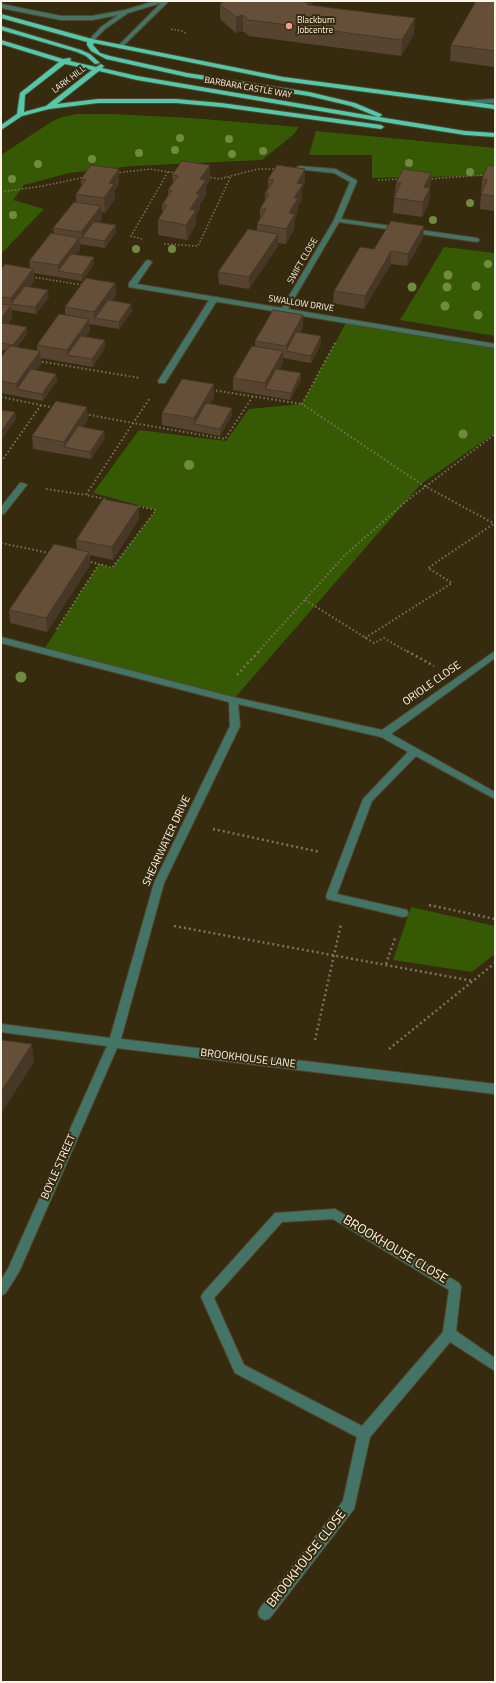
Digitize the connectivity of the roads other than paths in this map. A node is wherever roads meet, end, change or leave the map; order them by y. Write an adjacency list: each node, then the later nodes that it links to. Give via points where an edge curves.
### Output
1 (161, 1): 4 (street)
2 (166, 1): 9 (street)
3 (1, 6): 4 (street, via 61,18 92,18)
4 (126, 12): 7 (street)
5 (1, 16): 7 (highway, BARBARA CASTLE WAY)
6 (1, 28): 10 (highway)
7 (91, 41): 9 (highway, BARBARA CASTLE WAY); 10 (highway, LARK HILL); 11 (highway, via 93,50)
8 (1, 42): 12 (highway, BARBARA CASTLE WAY)
9 (120, 47): 11 (highway, LARK HILL); 15 (highway, BARBARA CASTLE WAY, via 283,79)
10 (78, 51): 12 (highway, LARK HILL); 13 (highway, via 93,58 97,62)
11 (108, 58): 13 (highway, LARK HILL); 19 (highway, via 187,75 309,94 353,104)
12 (65, 62): 13 (highway, BARBARA CASTLE WAY); 18 (highway, LARK HILL, via 22,94)
13 (98, 70): 16 (highway, LARK HILL); 19 (highway, BARBARA CASTLE WAY)
14 (495, 101): 15 (street, BARBARA CASTLE WAY)
15 (460, 103): 17 (highway, BARBARA CASTLE WAY)
16 (48, 107): 18 (highway, LARK HILL); 21 (highway, via 98,101 176,101 393,129)
17 (495, 107)
18 (20, 115): 20 (highway, LARK HILL)
19 (396, 122): 21 (highway, BARBARA CASTLE WAY)
20 (1, 128)
21 (465, 133): 22 (highway, BARBARA CASTLE WAY)
22 (495, 135)
23 (299, 168): 24 (street, SWIFT CLOSE, via 335,171 354,181)
24 (338, 220): 25 (street); 28 (street, SWIFT CLOSE)
25 (477, 240)
26 (148, 262): 27 (street, SWALLOW DRIVE, via 132,285)
27 (214, 299): 28 (street, SWALLOW DRIVE); 30 (street)
28 (284, 310): 29 (street, SWALLOW DRIVE)
29 (495, 346)
30 (162, 382)
31 (23, 485): 32 (street)
32 (1, 512)
33 (1, 640): 35 (street)
34 (495, 654): 36 (street, ORIOLE CLOSE)
35 (233, 700): 36 (street); 41 (street, SHEARWATER DRIVE, via 235,726 159,883)
36 (384, 734): 37 (street)
37 (415, 751): 38 (street); 39 (street, via 368,799 331,896)
38 (495, 796)
39 (404, 913)
40 (1, 1028): 41 (street, BROOKHOUSE LANE)
41 (114, 1043): 42 (street, BROOKHOUSE LANE); 43 (street, BOYLE STREET, via 13,1272)
42 (495, 1089)
43 (1, 1290)
44 (449, 1334): 45 (street); 46 (street, BROOKHOUSE CLOSE); 46 (street, BROOKHOUSE CLOSE, via 455,1287 335,1214 279,1217 207,1296 239,1369)
45 (495, 1365)
46 (364, 1434): 47 (street, BROOKHOUSE CLOSE, via 349,1504)
47 (265, 1613)

